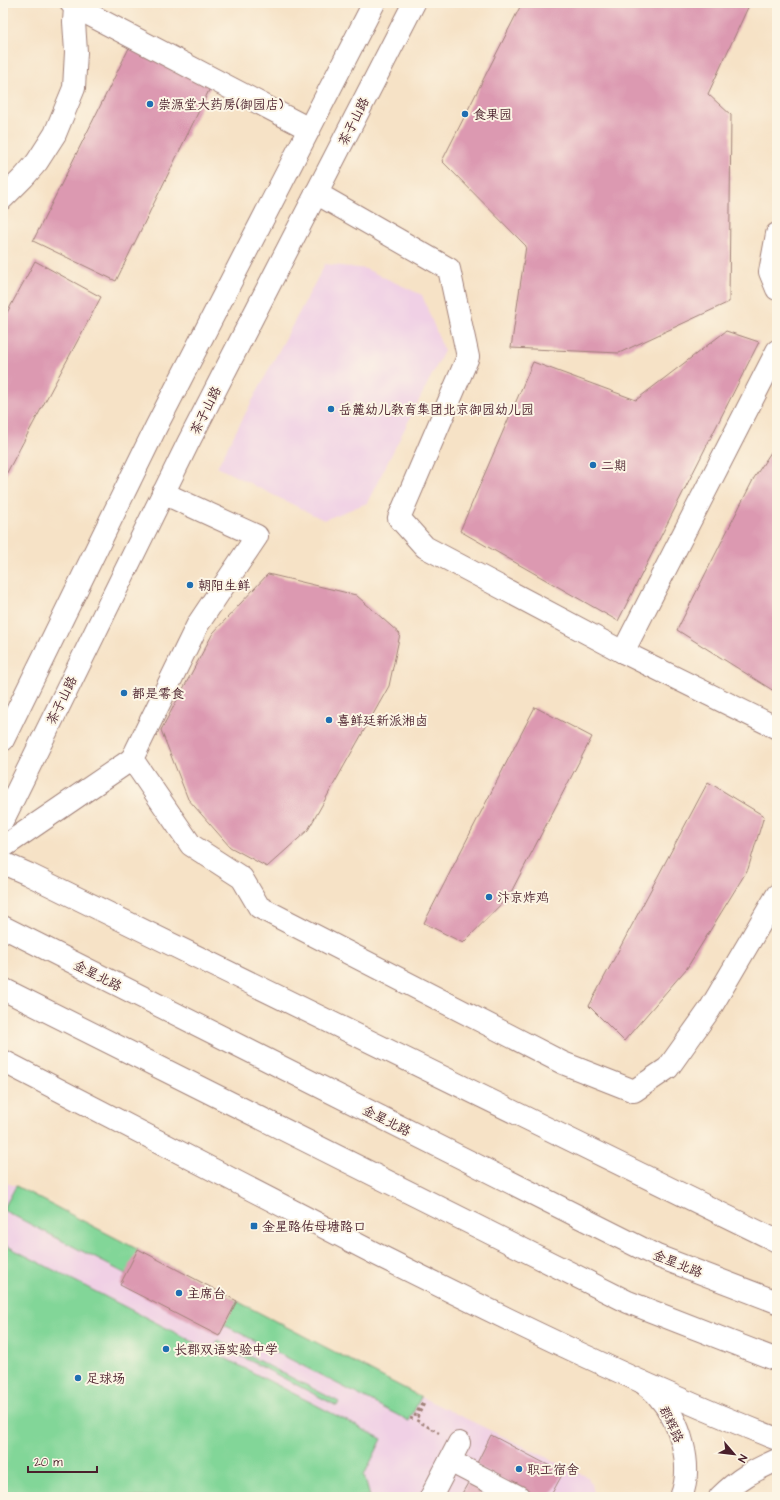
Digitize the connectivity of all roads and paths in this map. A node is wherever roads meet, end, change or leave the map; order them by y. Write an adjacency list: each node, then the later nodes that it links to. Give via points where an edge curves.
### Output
1 (374, 3): 4 (street)
2 (414, 3): 5 (street, 茶子山路)
3 (74, 4): 4 (street); 6 (street, via 74,88 55,134 33,167)
4 (309, 129): 13 (street, via 156,427)
5 (316, 193): 10 (street, 茶子山路); 11 (street, via 449,269 468,357 400,518 425,547)
6 (3, 198)
7 (777, 234): 8 (street, via 770,272)
8 (777, 289)
9 (777, 351): 11 (street)
10 (163, 493): 14 (street, via 257,536 198,624); 15 (street, 茶子山路)
11 (623, 652): 12 (street)
12 (777, 728)
13 (3, 740)
14 (132, 759): 16 (street); 18 (street, via 191,845 242,878 259,907 563,1063 634,1091 668,1068 710,1009)
15 (3, 820)
16 (3, 847)
17 (3, 863): 22 (street)
18 (777, 895)
19 (3, 927): 23 (street, 金星北路, via 657,1256)
20 (3, 989): 24 (street, via 628,1302)
21 (3, 1061): 25 (street, via 458,1295)
22 (777, 1241)
23 (777, 1302)
24 (777, 1360)
25 (642, 1382): 28 (street); 32 (street, 郡辉路, via 658,1395 682,1441 686,1474)
26 (410, 1418): 27 (path, via 413,1419 422,1403 424,1404)
27 (416, 1420)
28 (777, 1439)
29 (777, 1460): 33 (street, via 755,1470)
30 (431, 1497): 31 (street, via 455,1452)
31 (519, 1497)
32 (681, 1497)
33 (720, 1497)

